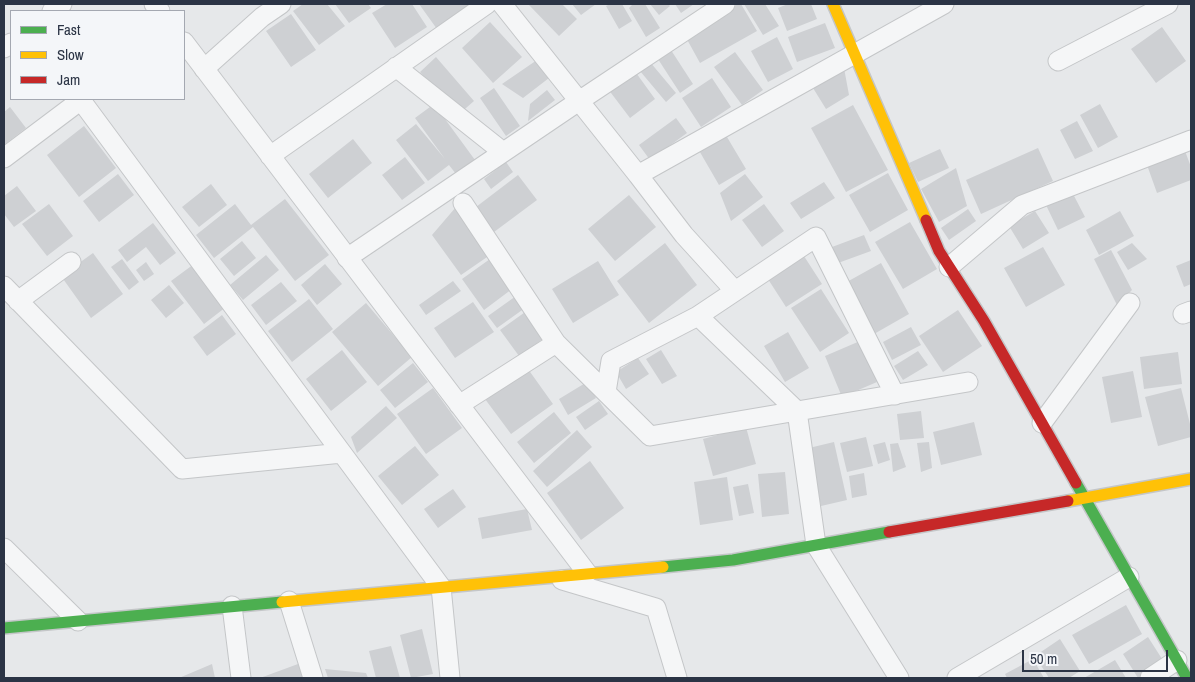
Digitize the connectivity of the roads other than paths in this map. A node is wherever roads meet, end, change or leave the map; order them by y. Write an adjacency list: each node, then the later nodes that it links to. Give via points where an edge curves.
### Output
1 (281, 4): 12 (street)
2 (487, 4): 11 (street)
3 (502, 4): 15 (street)
4 (725, 4): 15 (street)
5 (833, 4): 9 (street)
6 (944, 4): 9 (street)
7 (1168, 4): 10 (street)
8 (185, 43): 12 (street)
9 (855, 54): 20 (street); 24 (street, via 938,251)
10 (1058, 62)
11 (396, 68): 17 (street); 18 (street)
12 (204, 69): 18 (street)
13 (80, 100): 19 (street)
14 (82, 100): 39 (street)
15 (579, 101): 17 (street); 20 (street)
16 (1191, 140): 24 (street, via 1022,205)
17 (503, 152): 22 (street)
18 (270, 156): 22 (street)
19 (4, 158)
20 (638, 175): 26 (street, via 684,235)
21 (463, 203): 30 (street)
22 (347, 258): 36 (street)
23 (71, 262): 27 (street)
24 (949, 267): 38 (street)
25 (4, 286): 27 (street)
26 (735, 291): 29 (street); 35 (street, via 816,237)
27 (18, 301): 39 (street, via 182,469)
28 (1130, 303): 38 (street)
29 (698, 316): 31 (street); 37 (street)
30 (556, 343): 32 (street); 36 (street)
31 (611, 361): 32 (street); 34 (street)
32 (592, 379): 34 (street)
33 (968, 382): 35 (street)
34 (606, 392): 37 (street, via 650,436)
35 (895, 395): 37 (street)
36 (459, 405): 44 (street)
37 (796, 411): 42 (street)
38 (1042, 423): 41 (street)
39 (342, 453): 47 (street)
40 (1191, 479): 41 (street)
41 (1084, 498): 42 (street); 46 (street)
42 (816, 545): 44 (street, via 733,560); 57 (street)
43 (4, 548): 50 (street)
44 (587, 573): 45 (street)
45 (551, 576): 47 (street); 56 (street, via 656,608)
46 (1129, 577): 52 (street); 58 (street)
47 (441, 587): 48 (street); 55 (street)
48 (289, 601): 49 (street); 54 (street)
49 (232, 606): 50 (street); 53 (street)
50 (78, 621): 51 (street)
51 (4, 628)
52 (1177, 660): 59 (street); 60 (street)
53 (241, 678)
54 (313, 678)
55 (450, 678)
56 (677, 678)
57 (899, 678)
58 (957, 678)
59 (1150, 678)
60 (1187, 678)

